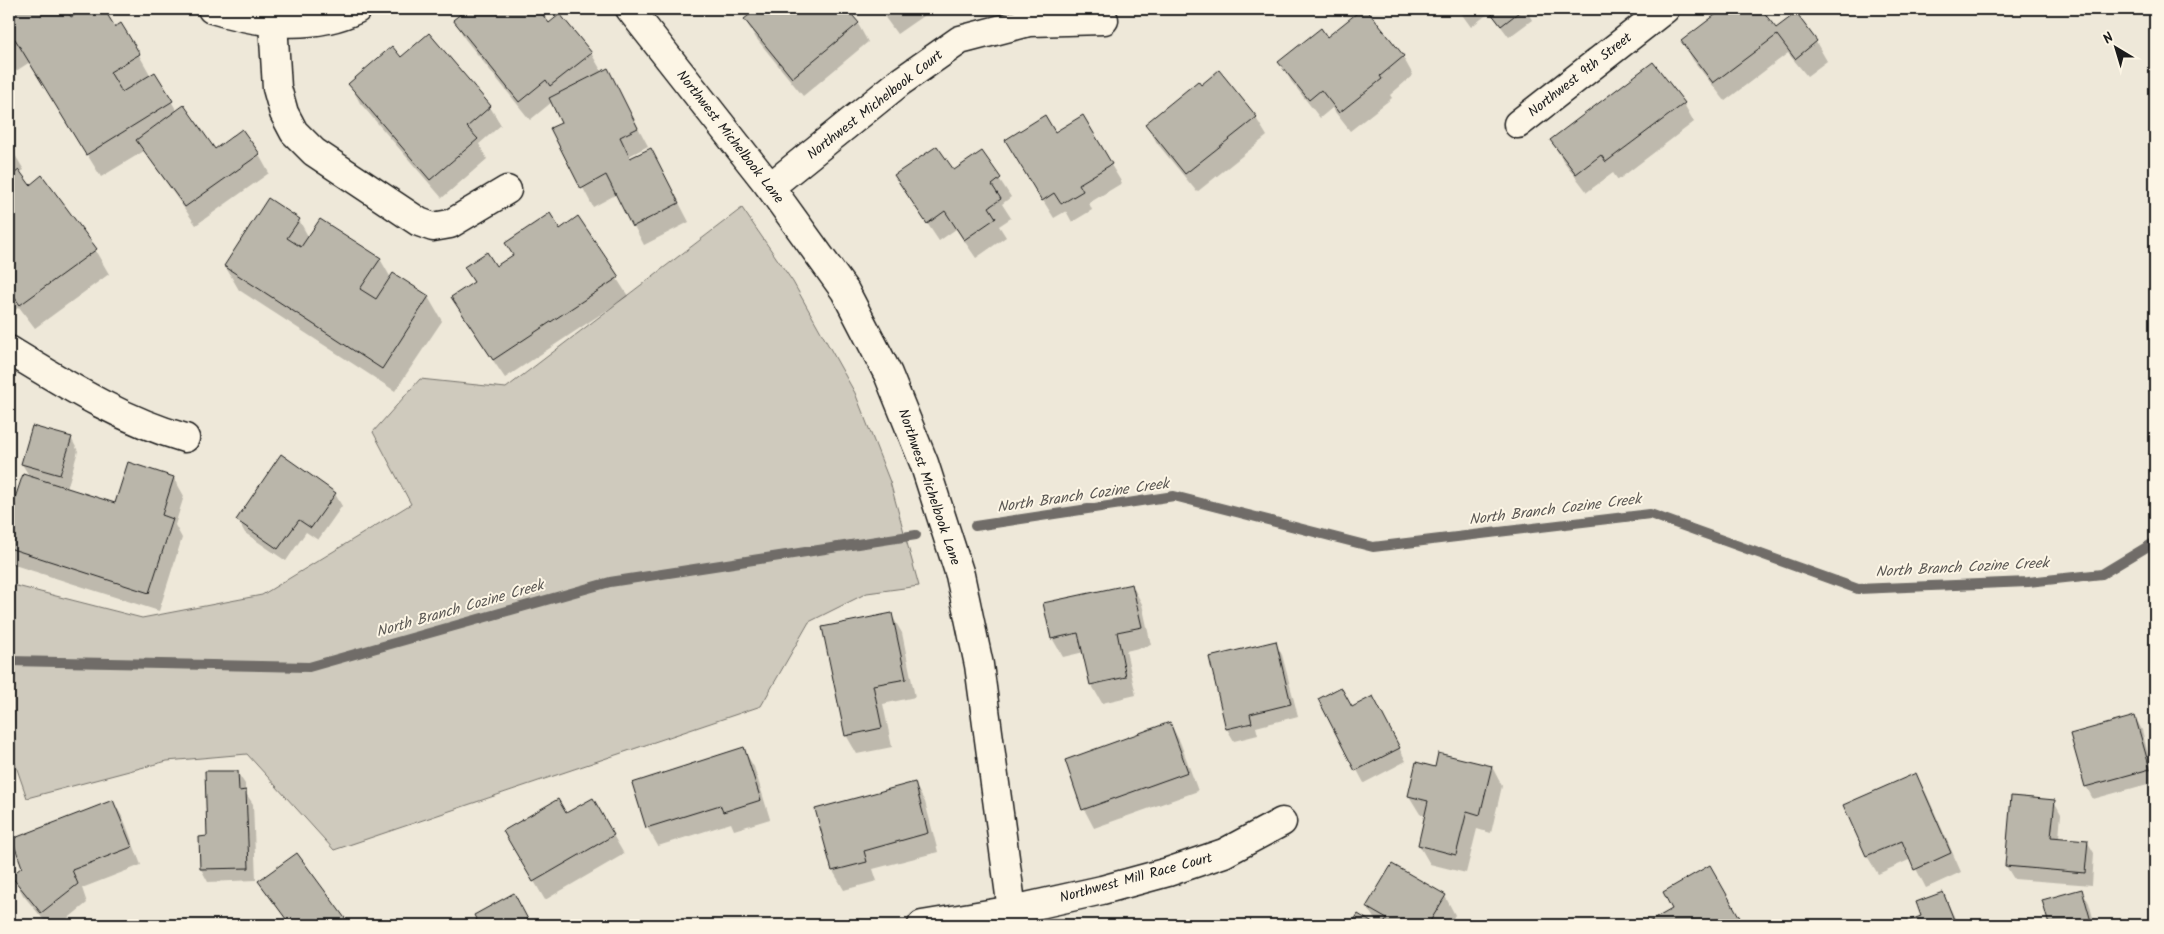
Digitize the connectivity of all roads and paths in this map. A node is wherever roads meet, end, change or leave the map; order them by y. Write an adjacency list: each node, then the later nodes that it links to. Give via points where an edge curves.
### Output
1 (212, 9): 6 (street)
2 (357, 9): 6 (street, via 318,22)
3 (630, 9): 8 (street, Northwest Michelbook Lane)
4 (1665, 9): 7 (street, Northwest 9th Street)
5 (1104, 20): 8 (street, Northwest Michelbook Court, via 1029,22 960,40 900,82)
6 (273, 22): 9 (street, via 276,88 284,114 294,132 314,152 419,222 433,227 450,224)
7 (1518, 124)
8 (770, 187): 13 (street, Northwest Michelbook Lane, via 845,291 888,374 924,463 960,575 979,665)
9 (507, 190)
10 (9, 350): 11 (street, via 92,400 158,430)
11 (185, 438)
12 (1282, 822): 13 (street, Northwest Mill Race Court, via 1224,854)
13 (1013, 918): 14 (street, Northwest Mill Race Court)
14 (922, 925)

